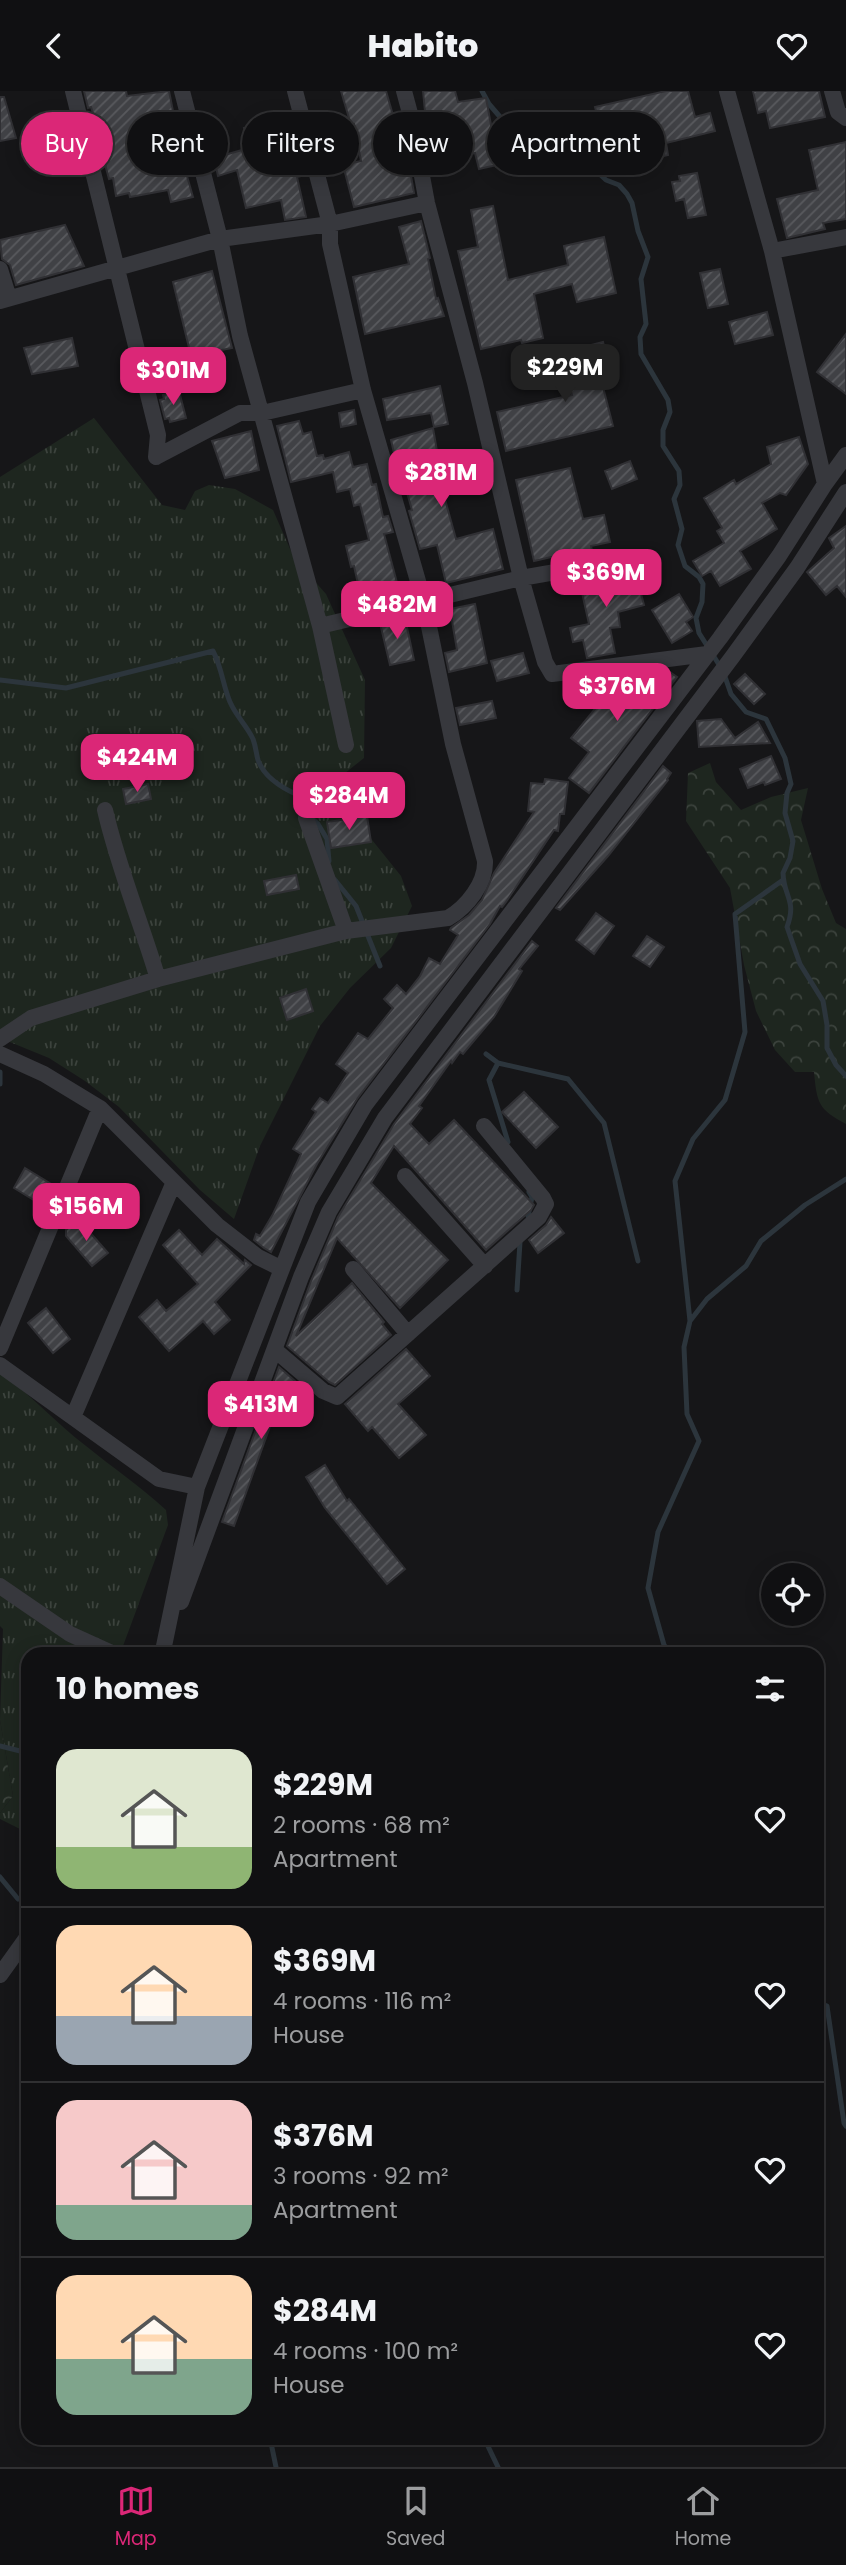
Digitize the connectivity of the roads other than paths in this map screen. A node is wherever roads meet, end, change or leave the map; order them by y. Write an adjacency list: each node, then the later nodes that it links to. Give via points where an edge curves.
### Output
1 (73, 91): 14 (street)
2 (182, 91): 11 (street)
3 (295, 91): 9 (street)
4 (404, 91): 8 (street)
5 (727, 91): 12 (street)
6 (832, 91): 7 (street, via 838,112)
7 (846, 118)
8 (427, 203): 9 (street); 22 (street)
9 (330, 225): 11 (street); 16 (street, via 330,244)
10 (846, 237): 12 (street)
11 (220, 239): 14 (street); 17 (street)
12 (772, 251): 19 (street)
13 (0, 269): 15 (street)
14 (118, 269): 15 (street); 17 (street, via 158,435 156,457 240,413)
15 (5, 300)
16 (363, 390): 17 (street); 23 (street)
17 (262, 413): 24 (street)
18 (846, 455): 19 (street)
19 (825, 484): 25 (street)
20 (846, 492): 42 (street, via 723,671 385,1118 329,1212)
21 (612, 562): 22 (street)
22 (521, 578): 23 (street); 25 (street, via 552,674)
23 (424, 602): 24 (street); 29 (street, via 485,872 470,897 448,918)
24 (320, 626): 26 (street)
25 (707, 654): 38 (street, via 365,1105 308,1202)
26 (346, 745)
27 (105, 810): 30 (street)
28 (306, 818): 29 (street)
29 (346, 930): 30 (street)
30 (158, 979): 31 (street, via 31,1018)
31 (0, 1039)
32 (0, 1054): 33 (street)
33 (100, 1108): 36 (street); 41 (street)
34 (484, 1126): 37 (street, via 546,1205 539,1217)
35 (405, 1176): 37 (street)
36 (174, 1182): 38 (street, via 217,1224 258,1257); 44 (street)
37 (485, 1266): 40 (street)
38 (280, 1268): 45 (street)
39 (353, 1269): 40 (street)
40 (408, 1334): 42 (street, via 337,1397 323,1391)
41 (0, 1348)
42 (275, 1350): 48 (street)
43 (0, 1365): 44 (street)
44 (73, 1417): 45 (street, via 159,1479)
45 (197, 1487): 49 (street)
46 (0, 1585): 47 (street, via 70,1634)
47 (99, 1647)
48 (164, 1647)
49 (164, 1647)
50 (21, 1946): 51 (street)
51 (0, 1975)

